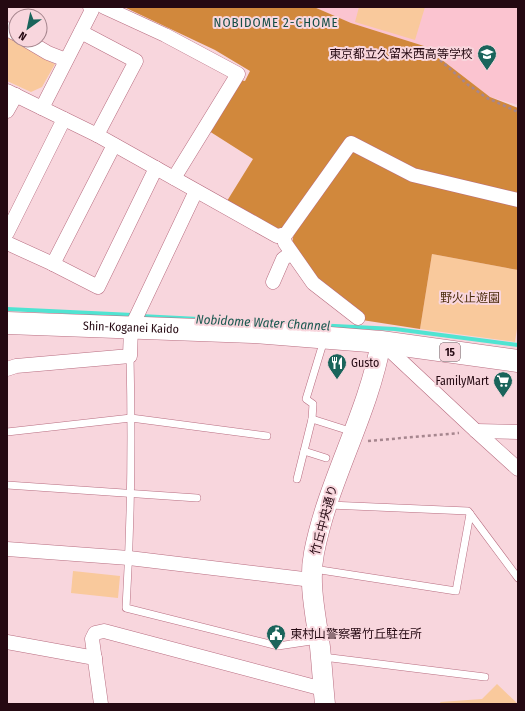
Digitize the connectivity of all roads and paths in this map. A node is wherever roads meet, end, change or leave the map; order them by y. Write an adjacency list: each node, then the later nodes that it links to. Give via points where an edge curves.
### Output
1 (90, 7): 3 (street, via 92,10)
2 (104, 7): 15 (street, via 165,35 238,74)
3 (81, 32): 6 (street); 12 (street, via 136,61)
4 (40, 48): 6 (street)
5 (431, 52): 10 (path, via 482,94)
6 (66, 60): 8 (street)
7 (11, 93): 8 (street); 9 (street)
8 (42, 108): 11 (street)
9 (7, 111)
10 (518, 112)
11 (64, 119): 12 (street); 18 (street)
12 (97, 135): 13 (street)
13 (114, 145): 14 (street); 22 (street)
14 (156, 168): 15 (street); 22 (street, via 98,287)
15 (174, 178): 16 (street)
16 (196, 191): 19 (street, via 277,236); 25 (street)
17 (518, 200): 19 (street, via 413,175 351,143)
18 (7, 233)
19 (283, 235): 21 (street)
20 (7, 243): 22 (street)
21 (292, 253): 23 (street, via 283,259); 24 (street, via 313,283)
22 (53, 264)
23 (273, 282)
24 (358, 318)
25 (136, 319): 26 (main road, Shin-Koganei Kaido / 15); 27 (main road, Shin-Koganei Kaido / 15); 29 (street)
26 (7, 324)
27 (325, 338): 28 (main road, Shin-Koganei Kaido / 15); 33 (lane, via 306,399 313,404)
28 (381, 342): 30 (main road, Shin-Koganei Kaido / 15); 34 (street); 38 (street, 竹丘中央通り, via 377,366)
29 (130, 356): 31 (street, via 16,366); 32 (lane)
30 (518, 361)
31 (7, 369)
32 (131, 418): 35 (lane); 37 (lane); 44 (lane)
33 (312, 419): 38 (lane); 39 (lane)
34 (476, 431): 36 (street); 38 (path); 41 (street)
35 (7, 432)
36 (518, 432)
37 (267, 436)
38 (352, 438): 46 (street, 竹丘中央通り)
39 (304, 451): 40 (lane); 42 (lane)
40 (326, 458)
41 (518, 469)
42 (297, 479)
43 (7, 485): 44 (lane)
44 (130, 492): 45 (lane); 49 (lane)
45 (197, 498)
46 (327, 505): 47 (lane, via 468,511); 50 (street, 竹丘中央通り, via 314,553)
47 (470, 514): 50 (lane, via 456,591); 51 (lane)
48 (7, 549): 49 (street)
49 (129, 558): 50 (street); 53 (lane, via 126,608 278,646)
50 (312, 575): 53 (street, 竹丘中央通り)
51 (518, 578)
52 (7, 642): 54 (street)
53 (320, 648): 55 (lane); 56 (street, 竹丘中央通り)
54 (95, 658): 56 (street, via 92,639 95,633 104,631); 57 (street)
55 (485, 677)
56 (324, 697)
57 (101, 704)

